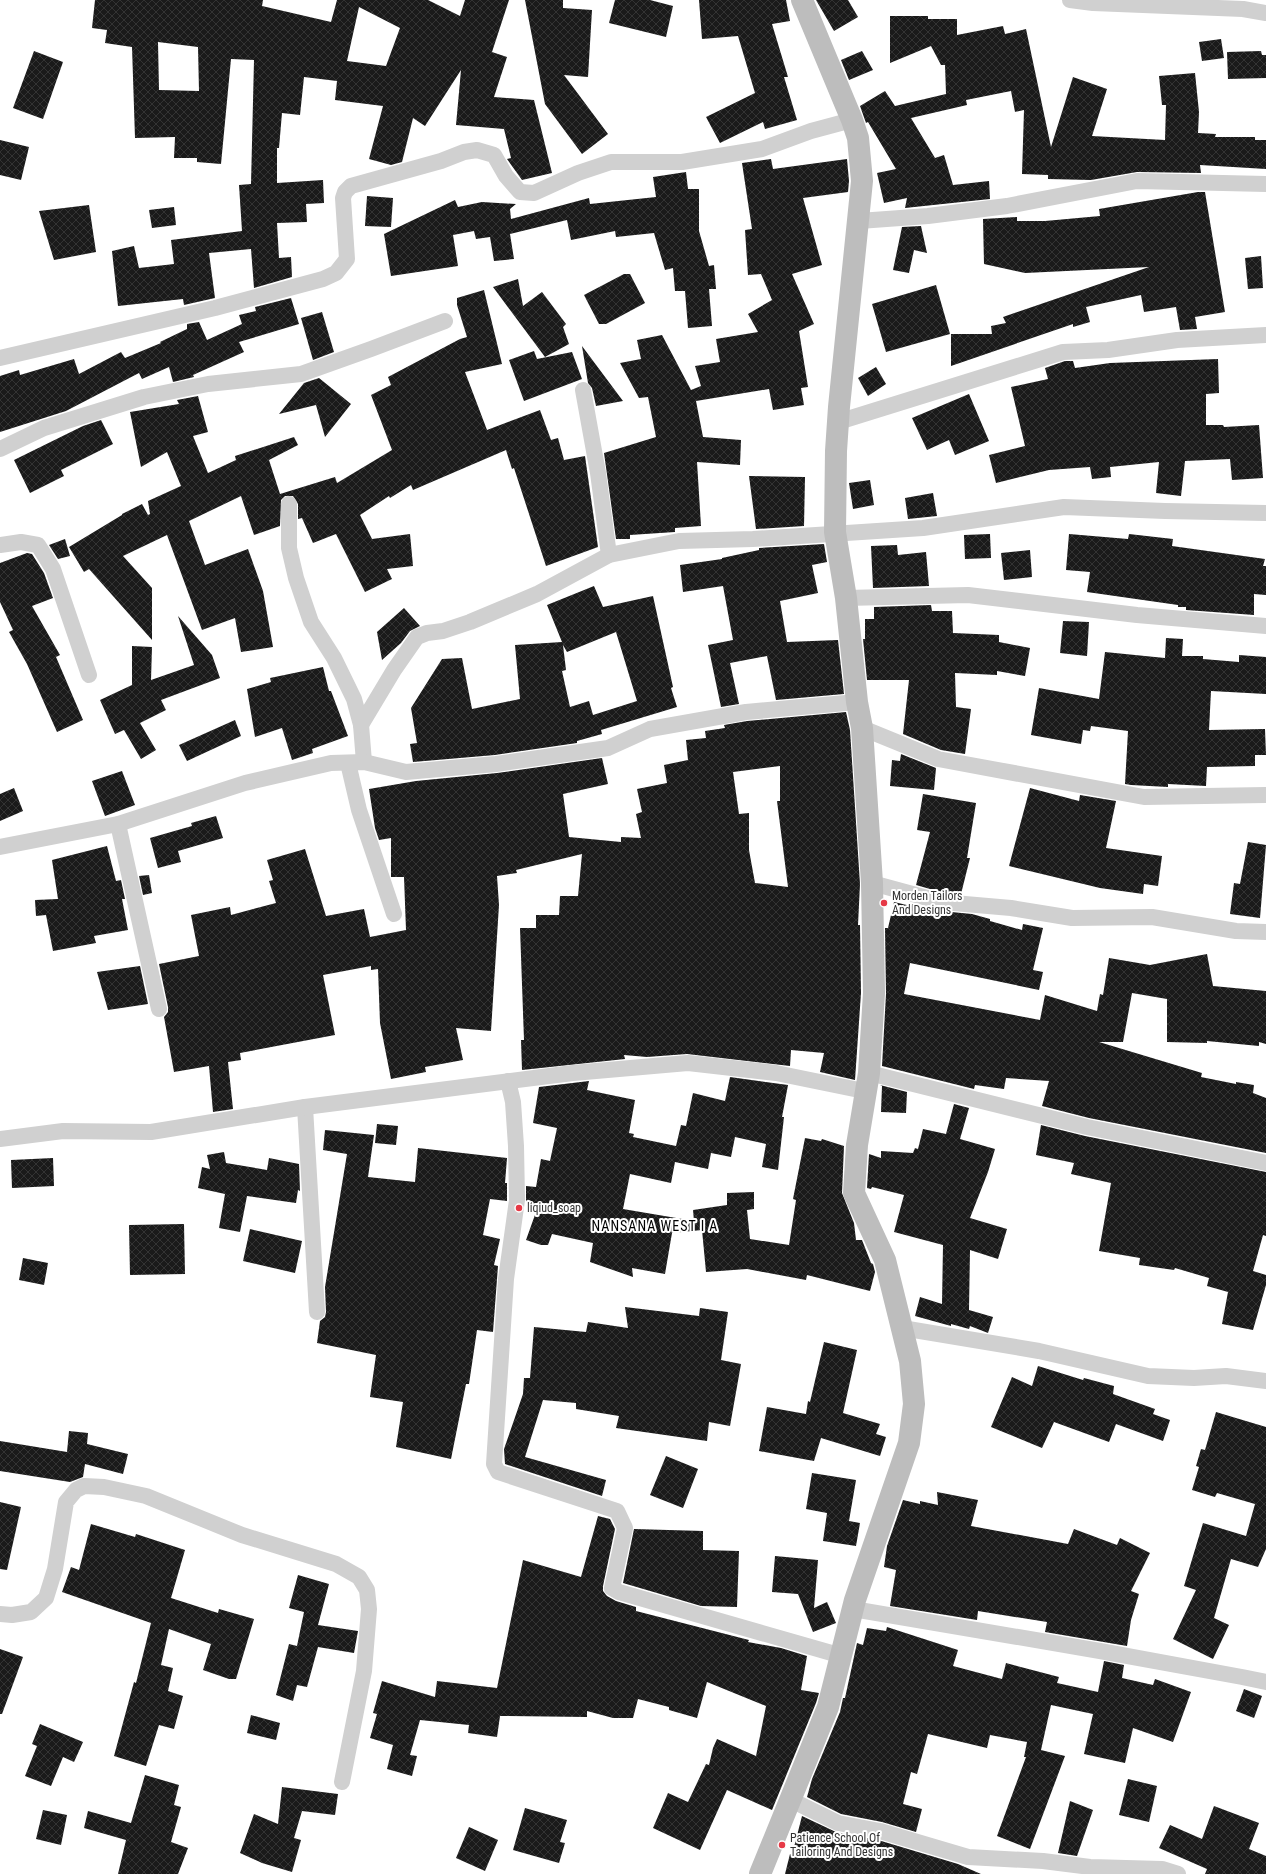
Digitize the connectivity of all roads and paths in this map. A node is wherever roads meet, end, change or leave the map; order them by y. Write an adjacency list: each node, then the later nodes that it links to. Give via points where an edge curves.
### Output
1 (802, 0): 4 (street)
2 (1070, 0): 3 (street, via 1243,9)
3 (1266, 13)
4 (852, 120): 6 (street, via 858,138 862,181); 9 (street, via 811,131 762,149 682,162 611,162 578,173 534,193 520,192 506,176 494,155 477,150 464,152 351,186 343,198 347,259 336,273 323,279 215,308)
5 (1266, 184): 6 (street, via 1137,181 1007,206)
6 (859, 221): 11 (street)
7 (445, 321): 12 (street, via 372,350 301,374 208,384 144,397 44,428)
8 (1266, 335): 11 (street, via 1177,340 1108,350 1063,352)
9 (0, 358)
10 (583, 390): 17 (street, via 598,472)
11 (838, 422): 15 (street)
12 (0, 449)
13 (289, 504): 22 (street, via 289,548 310,622 334,658 354,699)
14 (1266, 513): 15 (street, via 1064,507 923,528 863,533)
15 (835, 532): 17 (street, via 753,539 679,541); 18 (street)
16 (0, 545): 20 (street, via 21,542 38,545 53,568)
17 (609, 555): 22 (street, via 538,594 470,622 443,631 427,633 418,638)
18 (846, 598): 19 (street, via 968,595 1137,616); 21 (street)
19 (1266, 626)
20 (89, 675)
21 (857, 702): 23 (street); 24 (street, via 739,713 650,729 608,748 496,764 406,772)
22 (361, 725): 24 (street)
23 (862, 728): 26 (street, via 938,759 1144,796); 29 (street)
24 (364, 762): 25 (street)
25 (348, 763): 27 (street, via 331,763 244,783); 30 (street, via 359,810)
26 (1266, 795)
27 (118, 824): 28 (street); 32 (street)
28 (0, 847)
29 (872, 883): 31 (street, via 942,902 1011,908 1072,918 1152,917 1236,932); 34 (street, via 874,993)
30 (394, 914)
31 (1266, 932)
32 (159, 1009)
33 (508, 1081): 34 (street, via 688,1063); 35 (street); 43 (street, via 513,1102 516,1146 516,1200 505,1295 494,1464 498,1472 616,1511 625,1528 612,1588 619,1592)
34 (866, 1082): 37 (street); 39 (street, via 857,1145 854,1193 885,1260)
35 (305, 1107): 36 (street, via 151,1132 63,1131); 38 (street)
36 (0, 1139)
37 (1266, 1163)
38 (317, 1312)
39 (902, 1328): 40 (street, via 1039,1351 1148,1376 1226,1376); 41 (street, via 910,1362 914,1404 909,1443)
40 (1266, 1381)
41 (853, 1609): 43 (street); 44 (street, via 1108,1652)
42 (0, 1614): 45 (street, via 31,1612 46,1598 55,1569 66,1502 76,1490 84,1486 104,1487 146,1496 242,1535 336,1564 359,1577 367,1590 369,1609 364,1671)
43 (842, 1656): 46 (street, via 828,1706)
44 (1266, 1682)
45 (342, 1782)
46 (789, 1799): 47 (street); 48 (street, via 838,1822 880,1830 968,1857 1043,1861 1090,1867 1162,1869)
47 (760, 1874)
48 (1178, 1874)

